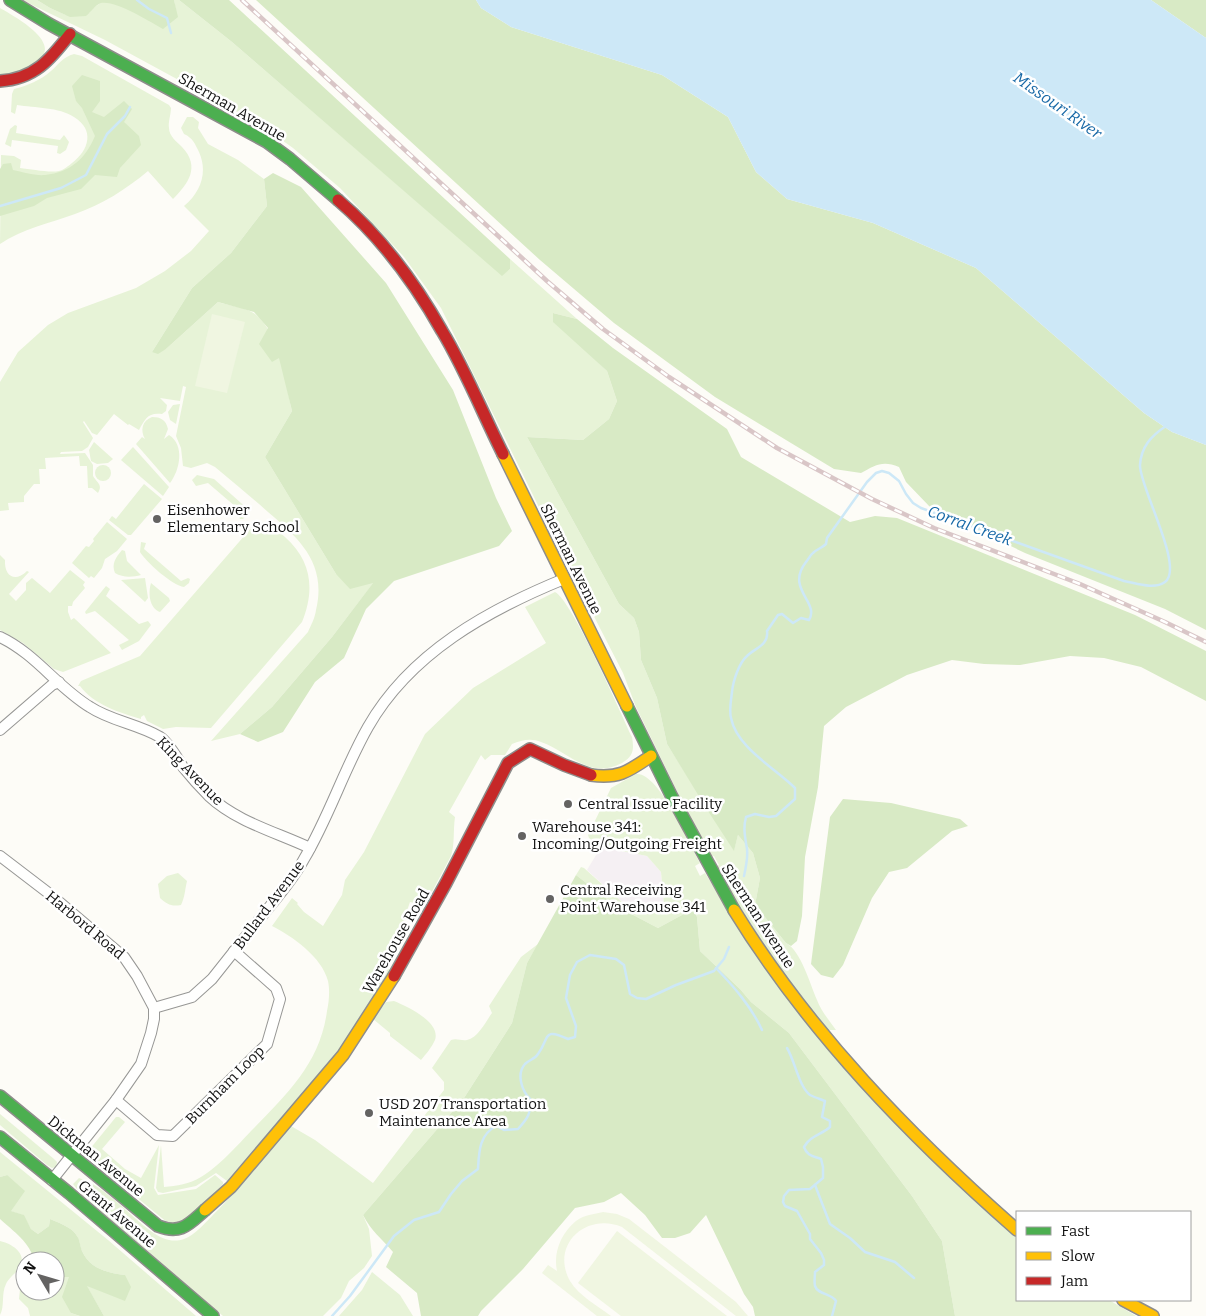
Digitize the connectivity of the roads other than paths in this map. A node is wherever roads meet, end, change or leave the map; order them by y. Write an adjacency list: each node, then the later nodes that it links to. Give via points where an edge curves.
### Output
1 (10, 0): 2 (street, Sherman Avenue)
2 (70, 34): 3 (street, via 48,62 37,70 24,78); 4 (street, Sherman Avenue, via 266,142 320,183 377,240 407,276 443,332)
3 (0, 81)
4 (564, 579): 8 (street, Sherman Avenue); 9 (street, Bullard Avenue, via 484,617 440,646 390,693 364,734)
5 (0, 637): 6 (street, King Avenue, via 18,646)
6 (59, 682): 7 (street); 9 (street, King Avenue, via 90,708 162,738 185,770 210,796 236,816)
7 (0, 730)
8 (651, 756): 18 (street, Sherman Avenue, via 721,888 810,1018 898,1117); 19 (street, Warehouse Road, via 626,773 606,777 576,771 530,749 508,763 386,991 343,1055 231,1187 186,1227)
9 (310, 848): 11 (street, Bullard Avenue, via 292,880)
10 (0, 856): 12 (street, Harbord Road, via 124,957)
11 (234, 950): 12 (street, Bullard Avenue, via 212,979 192,998); 14 (street, Burnham Loop, via 276,988 280,1000 267,1044 174,1136 157,1136)
12 (154, 1008): 14 (street, via 142,1064)
13 (0, 1096): 16 (street, Dickman Avenue)
14 (116, 1100): 16 (street)
15 (0, 1137): 17 (street, Grant Avenue)
16 (72, 1155): 17 (street); 19 (street, Dickman Avenue, via 158,1226)
17 (52, 1180): 21 (street, Grant Avenue)
18 (1016, 1229)
19 (177, 1230)
20 (1125, 1301): 22 (street)
21 (213, 1316)
22 (1153, 1316)

